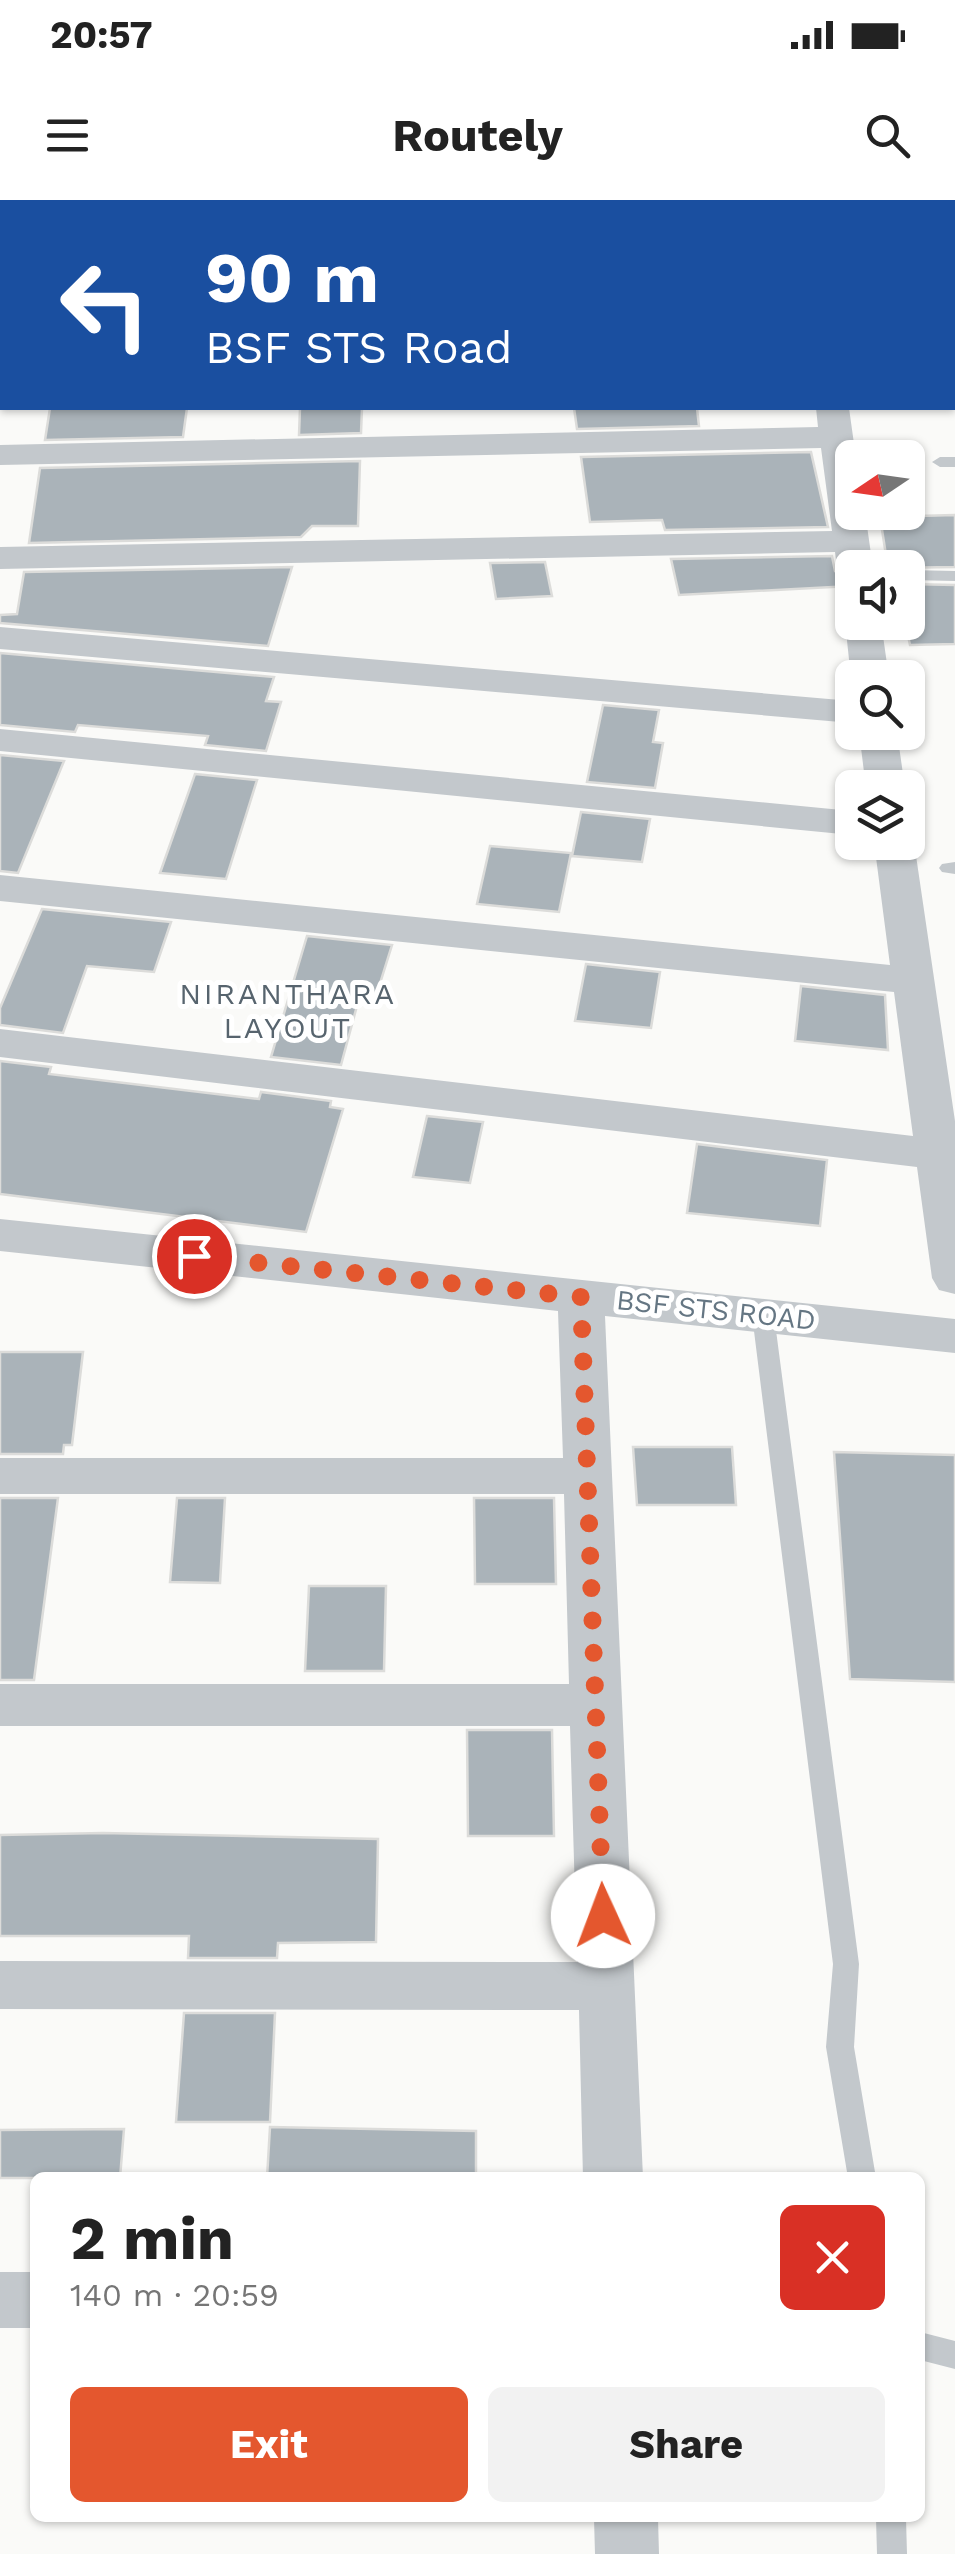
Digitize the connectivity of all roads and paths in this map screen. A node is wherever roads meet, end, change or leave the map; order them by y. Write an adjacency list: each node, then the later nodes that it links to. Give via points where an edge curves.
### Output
1 (834, 422): 2 (street); 3 (street)
2 (0, 454)
3 (852, 550)
4 (835, 554): 5 (street)
5 (0, 558)
6 (925, 575): 7 (lane)
7 (955, 576)
8 (0, 638): 9 (street)
9 (835, 711)
10 (0, 740): 11 (street)
11 (835, 821)
12 (896, 860): 14 (street)
13 (0, 888): 14 (street)
14 (913, 980): 16 (street)
15 (0, 1043): 16 (street)
16 (938, 1154): 18 (street)
17 (0, 1235): 19 (street, BSF STS ROAD)
18 (955, 1278)
19 (581, 1297): 20 (street, BSF STS ROAD); 23 (street)
20 (763, 1315): 21 (street, BSF STS ROAD); 29 (lane, via 846,1964 840,2047)
21 (955, 1336)
22 (0, 1476): 23 (street)
23 (588, 1476): 25 (street)
24 (0, 1705): 25 (street)
25 (596, 1705): 27 (street)
26 (0, 1985): 27 (street)
27 (606, 1986): 28 (street)
28 (613, 2172)
29 (861, 2172)
30 (0, 2300): 31 (street)
31 (30, 2300)
32 (925, 2347): 33 (lane)
33 (955, 2355)
34 (626, 2522): 36 (street)
35 (892, 2522): 37 (lane)
36 (627, 2554)
37 (892, 2554)

